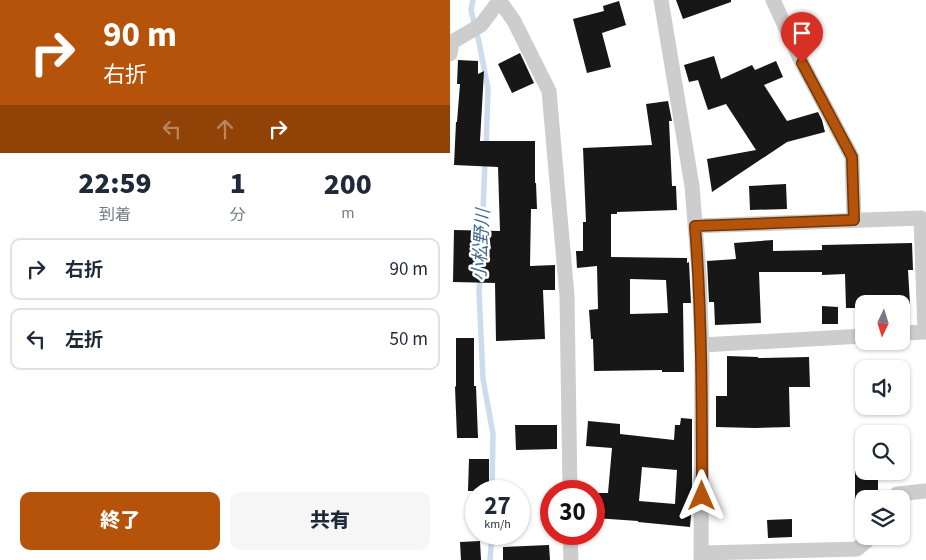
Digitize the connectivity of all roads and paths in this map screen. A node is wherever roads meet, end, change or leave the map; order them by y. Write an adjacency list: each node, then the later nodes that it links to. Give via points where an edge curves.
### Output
1 (661, 0): 6 (street, via 692,186)
2 (773, 0): 5 (street, via 852,157)
3 (499, 1): 4 (street, via 481,24); 10 (street, via 514,21 549,91 567,296)
4 (451, 46)
5 (854, 220): 6 (street); 7 (street, via 921,218 925,332)
6 (695, 226): 9 (street)
7 (910, 333)
8 (855, 336): 9 (street)
9 (702, 345): 15 (street)
10 (570, 480)
11 (926, 492): 12 (street)
12 (910, 493)
13 (570, 545): 16 (street)
14 (861, 545): 15 (street, via 857,548)
15 (701, 557)
16 (570, 560)

